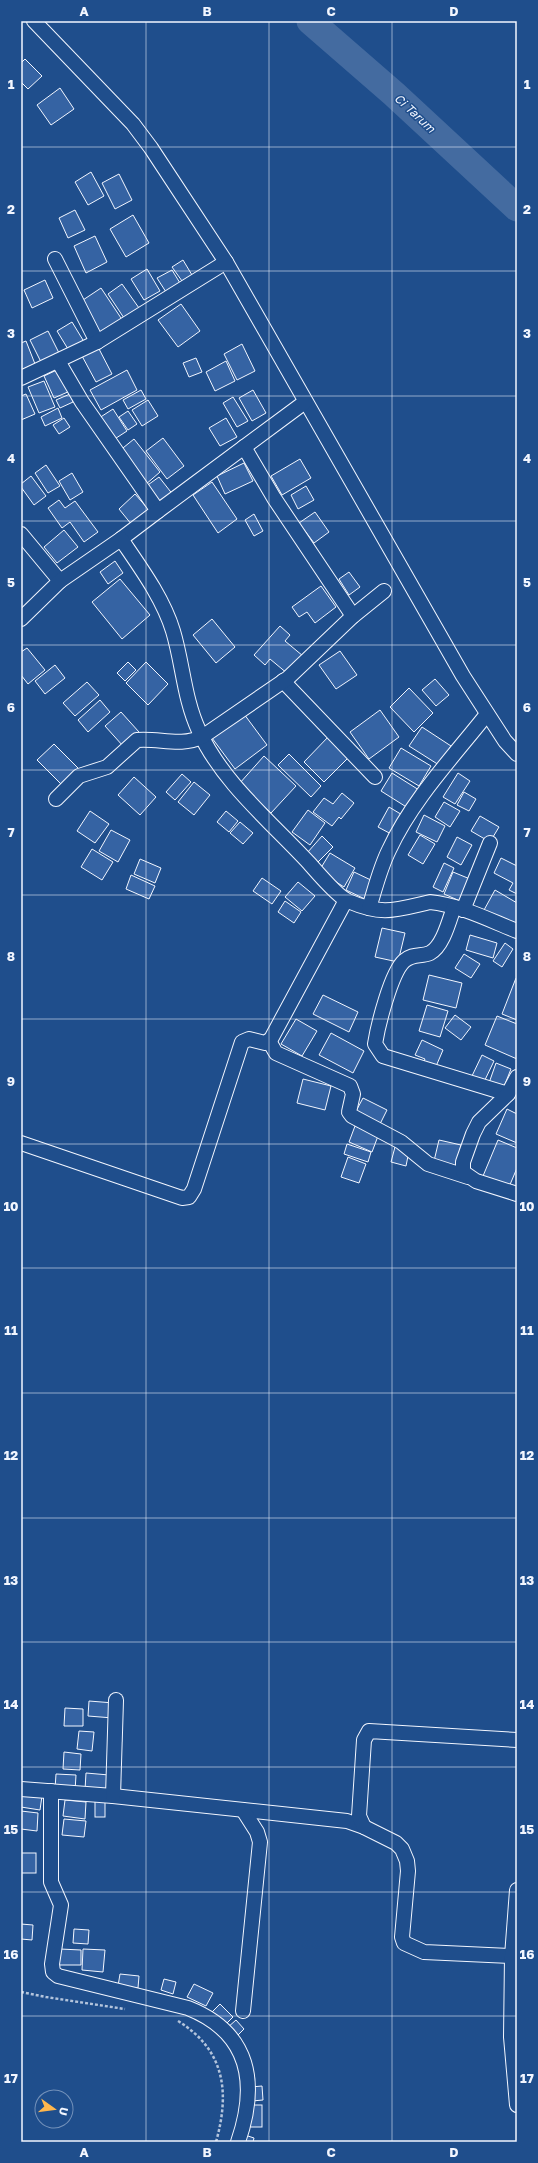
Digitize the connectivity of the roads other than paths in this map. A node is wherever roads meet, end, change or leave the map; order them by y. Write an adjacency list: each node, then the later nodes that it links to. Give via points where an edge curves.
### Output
1 (34, 21): 3 (street, via 132,124 151,148)
2 (55, 259): 4 (street)
3 (226, 262): 4 (street); 7 (street)
4 (97, 342): 5 (street)
5 (58, 361): 6 (street); 9 (street, via 82,402)
6 (21, 378)
7 (305, 402): 8 (street); 17 (street)
8 (244, 447): 9 (street); 14 (street, via 274,498)
9 (158, 511): 11 (street)
10 (21, 534): 12 (street)
11 (121, 539): 12 (street); 18 (street, via 166,612 173,631 188,699)
12 (60, 581): 15 (street)
13 (384, 591): 14 (street)
14 (353, 616): 16 (street)
15 (21, 619)
16 (283, 681): 18 (street); 20 (street)
17 (487, 714): 19 (street); 24 (street, via 398,833 386,858)
18 (202, 737): 21 (street, via 187,743 137,740 103,770 79,776); 23 (street, via 240,790)
19 (517, 754)
20 (375, 777)
21 (56, 799)
22 (490, 843): 25 (street)
23 (346, 900): 24 (street); 27 (street)
24 (370, 908): 25 (street, via 384,912 430,902)
25 (458, 909): 26 (street); 29 (street, via 436,948 429,953 413,954 397,970 382,1013 375,1044 383,1056 396,1061)
26 (517, 931)
27 (269, 1040): 30 (street, via 265,1043 245,1039 242,1042 194,1190 189,1197 182,1198); 31 (street, via 276,1054 350,1086 353,1094 349,1112 352,1116 401,1142 428,1164)
28 (517, 1077): 29 (street)
29 (508, 1094): 31 (street, via 485,1116 472,1134 463,1162 463,1172)
30 (21, 1143)
31 (468, 1177): 32 (street)
32 (517, 1194)
33 (116, 1700): 37 (street)
34 (517, 1740): 39 (street, via 369,1732 364,1740 358,1816)
35 (21, 1789): 36 (street)
36 (50, 1791): 37 (street); 45 (street, via 51,1882 61,1905 53,1972 58,1976 188,2008 209,2017 230,2037 247,2071 248,2108)
37 (113, 1796): 38 (street)
38 (244, 1810): 39 (street, via 336,1819); 42 (street, via 260,1842)
39 (364, 1827): 41 (street, via 396,1843 407,1861 402,1937 404,1943 424,1952)
40 (517, 1890): 41 (street)
41 (512, 1956): 43 (street)
42 (243, 2011)
43 (514, 2037): 44 (street)
44 (517, 2105)
45 (238, 2142)

